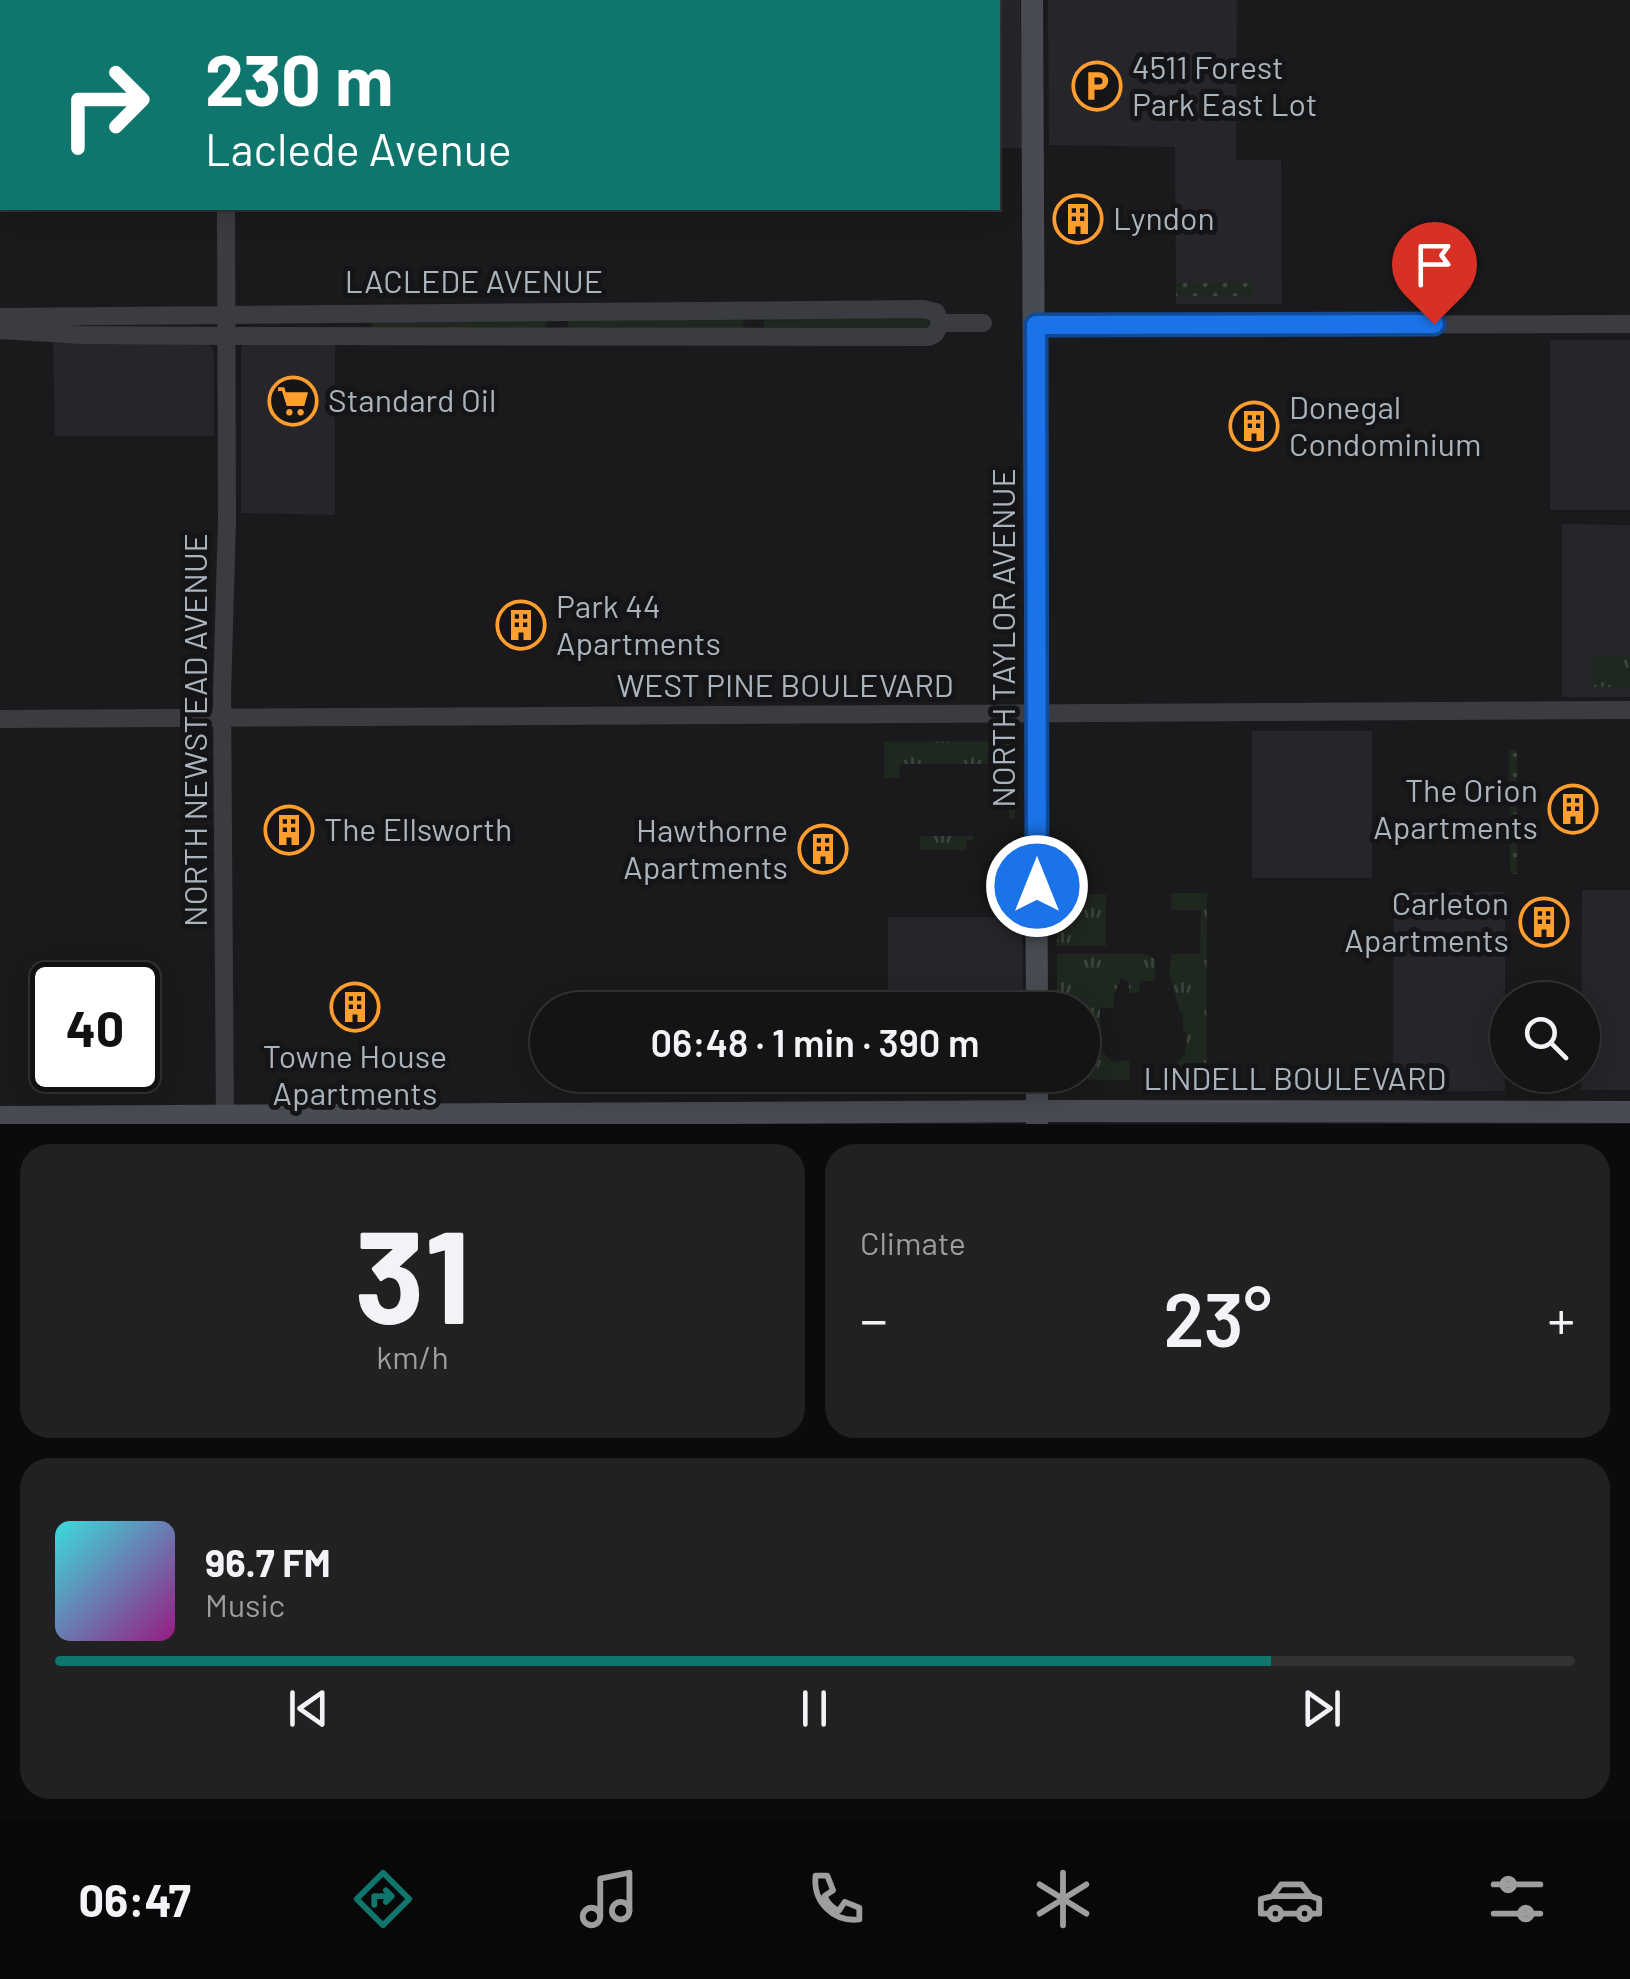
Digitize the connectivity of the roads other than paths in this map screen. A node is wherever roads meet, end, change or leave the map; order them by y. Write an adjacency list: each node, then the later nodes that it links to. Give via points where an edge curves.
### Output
1 (1032, 0): 8 (main road, NORTH TAYLOR AVENUE)
2 (226, 210): 3 (street, NORTH NEWSTEAD AVENUE)
3 (227, 314): 4 (street, LACLEDE AVENUE); 5 (street, LACLEDE AVENUE, via 923,308 936,312); 10 (street, NORTH NEWSTEAD AVENUE)
4 (0, 317)
5 (940, 323): 6 (street, LACLEDE AVENUE); 10 (street, LACLEDE AVENUE, via 929,337)
6 (983, 323)
7 (1630, 324): 8 (street)
8 (1036, 325): 12 (main road, NORTH TAYLOR AVENUE)
9 (0, 330): 10 (street, LACLEDE AVENUE)
10 (228, 336): 14 (street, NORTH NEWSTEAD AVENUE)
11 (1630, 710): 12 (street, WEST PINE BOULEVARD)
12 (1036, 715): 14 (street, WEST PINE BOULEVARD); 15 (main road, NORTH TAYLOR AVENUE)
13 (0, 718): 14 (street, WEST PINE BOULEVARD)
14 (223, 718): 20 (street, NORTH NEWSTEAD AVENUE)
15 (1037, 992)
16 (1037, 1092): 19 (main road)
17 (1630, 1112): 19 (main road, LINDELL BOULEVARD)
18 (0, 1117): 20 (main road, LINDELL BOULEVARD)
19 (1037, 1118): 20 (main road, LINDELL BOULEVARD)
20 (225, 1120)

